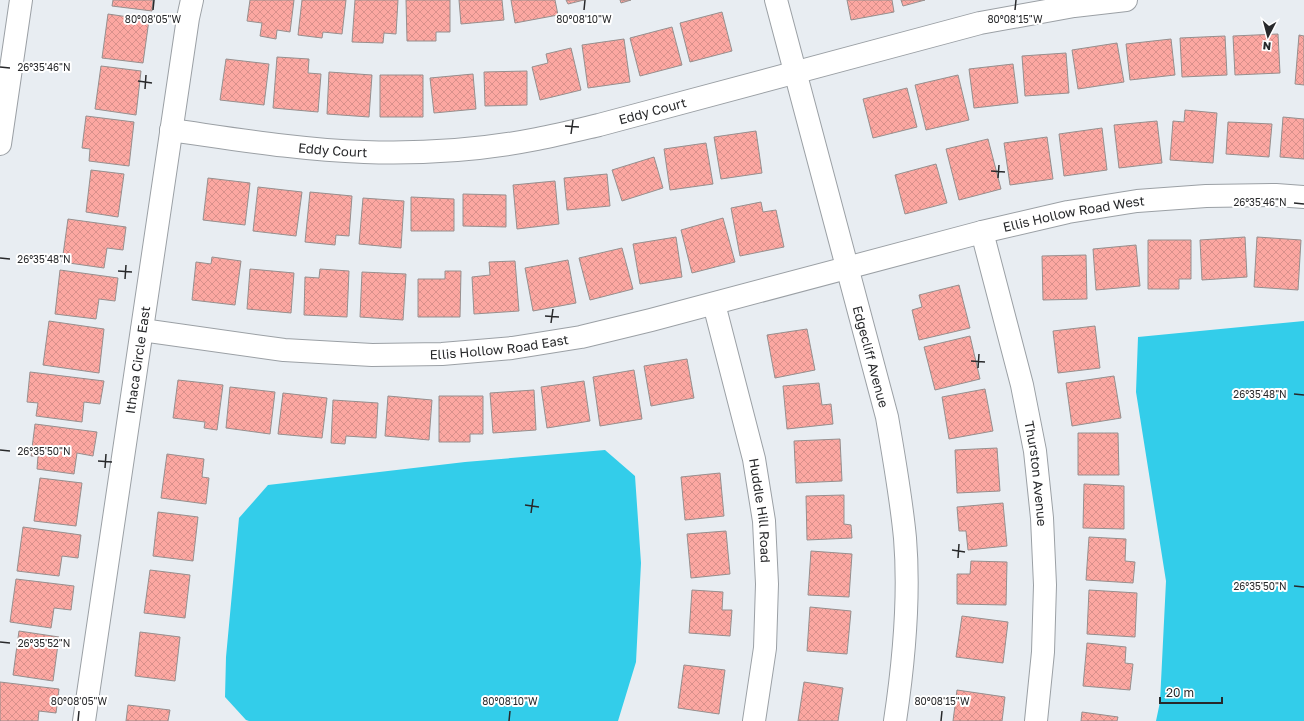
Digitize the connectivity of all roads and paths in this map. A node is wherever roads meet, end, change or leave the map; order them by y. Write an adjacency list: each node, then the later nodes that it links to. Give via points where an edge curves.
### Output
1 (21, 0): 7 (street)
2 (192, 0): 6 (street, Ithaca Circle East)
3 (776, 0): 5 (street, Edgecliff Avenue)
4 (1126, 0): 5 (street, Eddy Court, via 1074,6 980,23)
5 (795, 72): 6 (street, Eddy Court, via 599,125 536,139 474,148 364,152 301,148); 10 (street, Edgecliff Avenue)
6 (171, 130): 12 (street, Ithaca Circle East)
7 (0, 144)
8 (1304, 197): 9 (street, Ellis Hollow Road West, via 1206,196 1137,201 1068,212)
9 (982, 232): 10 (street, Ellis Hollow Road West); 16 (street, Thurston Avenue, via 1022,385 1035,451 1042,510 1045,600)
10 (848, 268): 11 (street, Ellis Hollow Road East); 15 (street, Edgecliff Avenue, via 887,417 898,478 905,540 906,602 901,679)
11 (714, 304): 12 (street, Ellis Hollow Road East, via 581,336 512,348 442,354 372,355 284,350); 14 (street, Huddle Hill Road, via 754,459 764,521 767,584 765,648)
12 (142, 330): 13 (street, Ithaca Circle East)
13 (84, 721)
14 (754, 721)
15 (895, 721)
16 (1036, 721)

